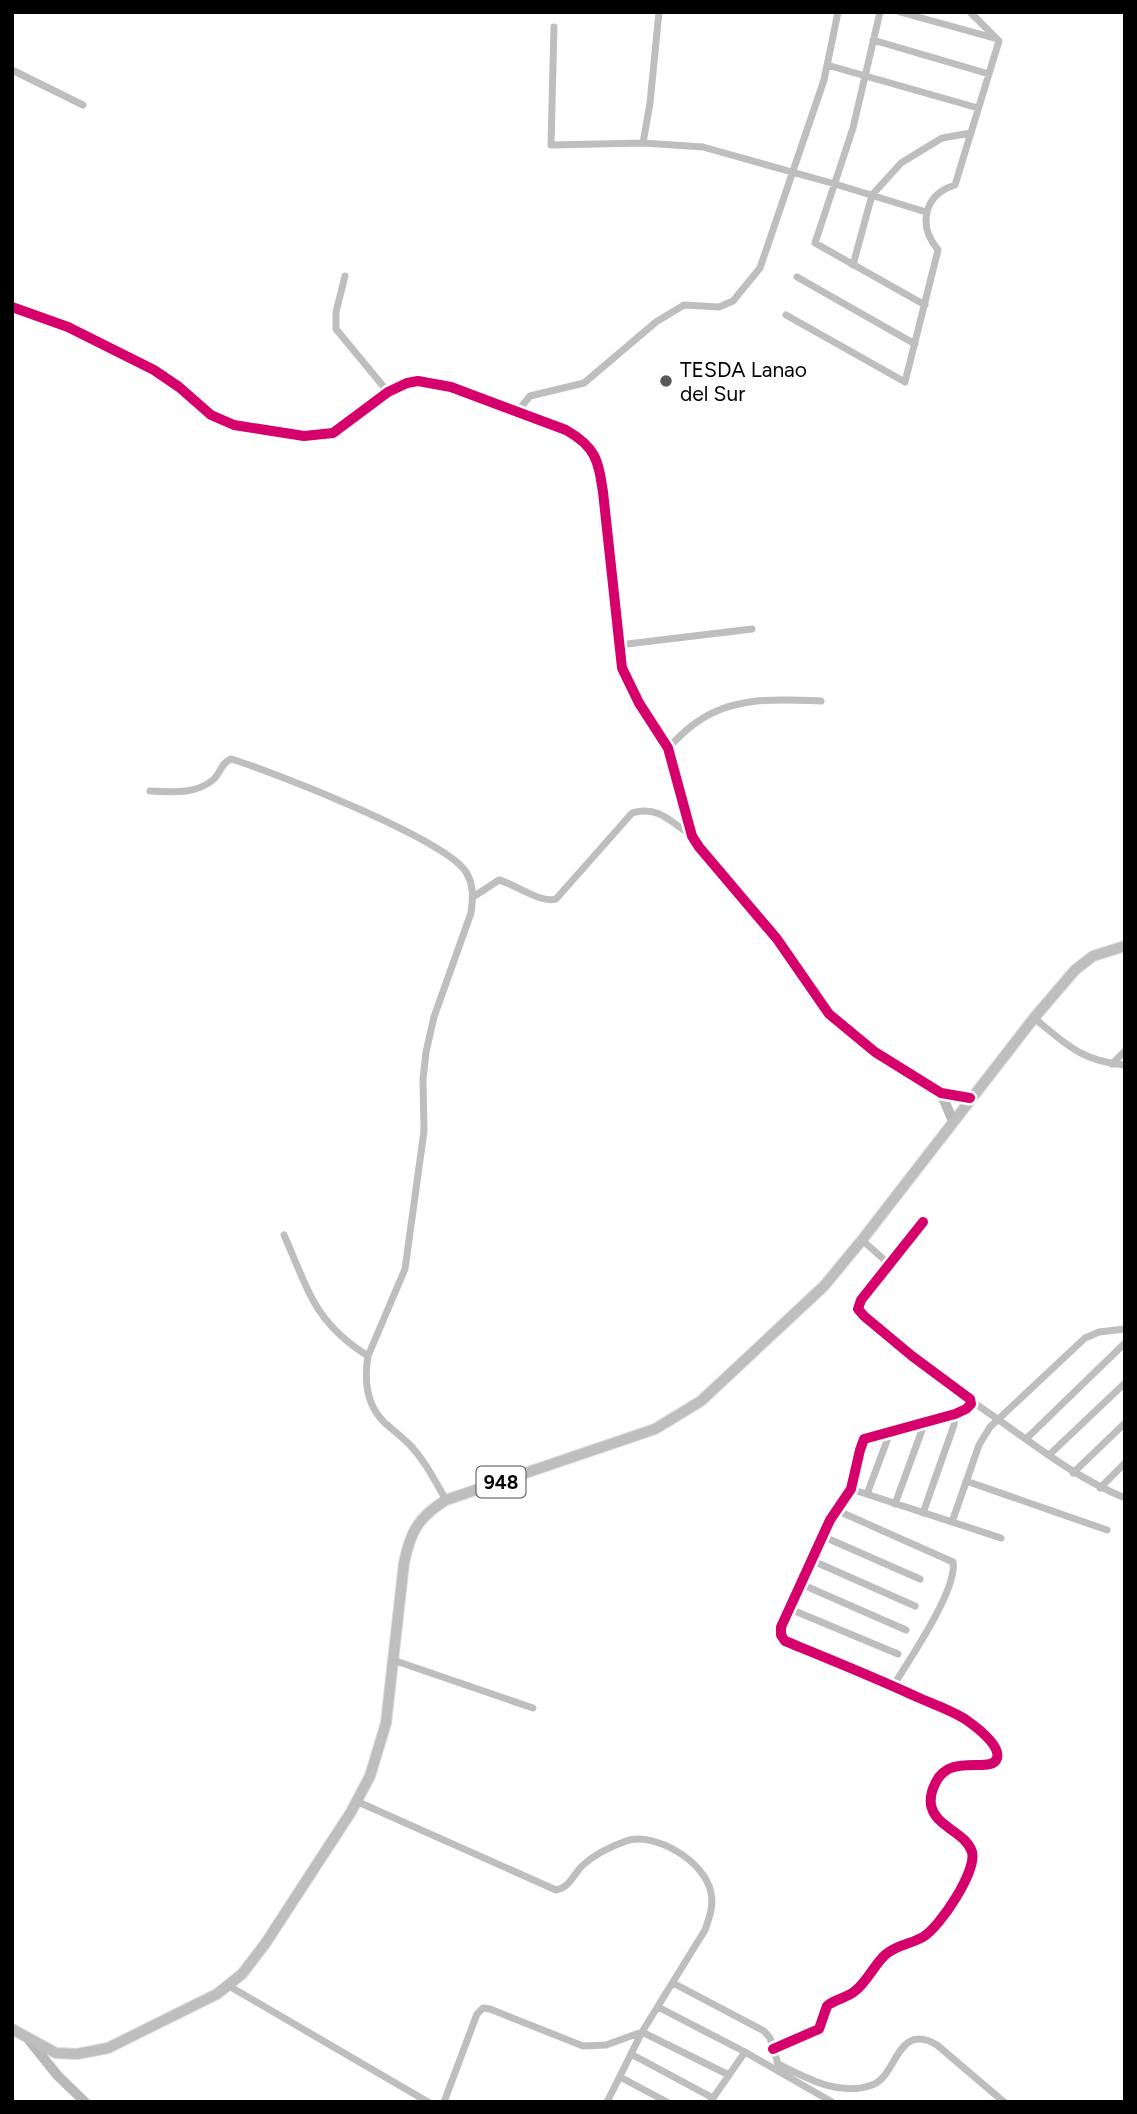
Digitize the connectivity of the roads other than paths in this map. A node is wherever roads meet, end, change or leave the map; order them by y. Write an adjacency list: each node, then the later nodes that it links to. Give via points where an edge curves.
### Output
1 (659, 12): 16 (street)
2 (838, 12): 9 (street)
3 (880, 12): 8 (street)
4 (900, 12): 7 (street)
5 (970, 12): 7 (street)
6 (554, 27): 16 (street, via 551,145)
7 (997, 38): 11 (street)
8 (873, 40): 11 (street); 12 (street)
9 (827, 65): 12 (street); 17 (street)
10 (12, 70): 13 (street)
11 (989, 74): 14 (street)
12 (865, 76): 14 (street); 18 (street)
13 (83, 104)
14 (978, 108): 15 (street)
15 (971, 133): 19 (street, via 942,138 901,163); 20 (street, via 955,185 937,194)
16 (643, 143): 17 (street, via 704,147)
17 (793, 173): 18 (street); 29 (street, via 760,268 733,302 719,307 684,305 656,322 583,383 530,396)
18 (835, 184): 19 (street); 21 (street, via 815,243)
19 (872, 195): 20 (street); 21 (street)
20 (926, 212): 24 (street, via 927,233 938,250)
21 (853, 265): 24 (street)
22 (345, 276): 28 (street, via 336,329)
23 (797, 276): 27 (street)
24 (925, 305): 27 (street)
25 (12, 307): 28 (street, via 68,327 154,370 211,415 234,425 319,436 346,425)
26 (786, 315): 27 (street, via 905,382)
27 (915, 344)
28 (388, 392): 29 (street, via 407,383 428,382)
29 (517, 412): 31 (street, via 566,430 592,450 603,492)
30 (752, 629): 31 (street)
31 (619, 645): 33 (street, via 628,683)
32 (821, 701): 33 (street, via 753,701 721,709 697,722)
33 (668, 748): 35 (street)
34 (150, 791): 36 (street, via 184,792 214,779 225,761 249,764 440,850 465,871)
35 (692, 835): 36 (street, via 645,809 632,813 556,899 545,900 499,880); 42 (street, via 777,939 829,1014 875,1052)
36 (474, 897): 51 (street, via 426,1052 423,1144 405,1269)
37 (1125, 946): 38 (main road, 948, via 1093,956 1075,970)
38 (1034, 1018): 40 (street, via 1079,1053); 43 (main road, 948)
39 (1125, 1051): 40 (street)
40 (1112, 1064): 41 (street)
41 (1125, 1065)
42 (941, 1093): 43 (street); 44 (street)
43 (971, 1098): 44 (main road, 948)
44 (953, 1121): 47 (main road, 948)
45 (923, 1222): 48 (street)
46 (284, 1235): 51 (street, via 321,1316)
47 (862, 1241): 48 (street); 68 (main road, 948, via 814,1296 680,1415 655,1429)
48 (890, 1264): 53 (street, via 859,1303 860,1313)
49 (1125, 1329): 55 (street, via 1085,1338)
50 (1125, 1343): 59 (street)
51 (368, 1356): 68 (street, via 371,1405 409,1443)
52 (1125, 1383): 60 (street)
53 (971, 1401): 54 (street); 55 (street)
54 (955, 1414): 56 (street); 71 (street)
55 (998, 1419): 59 (street); 63 (street, via 984,1434)
56 (925, 1422): 58 (street); 69 (street)
57 (1125, 1423): 62 (street)
58 (891, 1430): 65 (street, via 864,1439); 66 (street)
59 (1026, 1438): 60 (street)
60 (1049, 1455): 62 (street)
61 (1125, 1463): 64 (street)
62 (1073, 1473): 64 (street)
63 (966, 1481): 72 (street); 73 (street)
64 (1100, 1488): 67 (street)
65 (851, 1489): 66 (street); 70 (street)
66 (867, 1494): 69 (street)
67 (1125, 1497)
68 (446, 1500): 83 (main road, 948, via 425,1516 409,1540)
69 (895, 1504): 71 (street)
70 (836, 1510): 74 (street); 84 (street, via 954,1565 934,1619)
71 (923, 1513): 72 (street)
72 (952, 1522): 75 (street)
73 (1107, 1530)
74 (822, 1536): 76 (street); 77 (street)
75 (1001, 1538)
76 (811, 1560): 78 (street); 79 (street)
77 (920, 1579)
78 (801, 1584): 80 (street); 81 (street)
79 (915, 1606)
80 (790, 1609): 82 (street); 84 (street, via 781,1631 785,1641)
81 (906, 1630)
82 (898, 1654)
83 (393, 1660): 85 (street); 86 (main road, 948, via 380,1747)
84 (893, 1686): 93 (street, via 963,1717 996,1748 997,1759 992,1764 958,1765 943,1771 933,1788 933,1811 971,1849 971,1868 936,1926 887,1954 855,1991 827,2006 819,2029)
85 (533, 1708)
86 (356, 1801): 87 (street, via 556,1890 567,1886 590,1860 624,1841 648,1840 681,1853 706,1879 712,1904 705,1930); 88 (main road, 948, via 265,1944)
87 (673, 1983): 89 (street); 93 (street, via 764,2031)
88 (229, 1986): 92 (main road, 948, via 108,2048 55,2053); 102 (street)
89 (658, 2007): 91 (street); 94 (street)
90 (12, 2029): 92 (main road, 948)
91 (642, 2032): 95 (street); 97 (street); 103 (street, via 606,2045 583,2046 481,2009)
92 (29, 2040): 101 (street)
93 (773, 2049): 96 (street)
94 (745, 2052): 96 (street); 97 (street)
95 (631, 2054): 98 (street); 99 (street)
96 (779, 2068): 105 (street); 106 (street, via 826,2086 864,2087 881,2080 903,2047 925,2039)
97 (729, 2075): 99 (street)
98 (620, 2077): 100 (street); 104 (street)
99 (711, 2100)
100 (608, 2101)
101 (85, 2102)
102 (428, 2102)
103 (444, 2102)
104 (667, 2102)
105 (832, 2102)
106 (1004, 2102)

